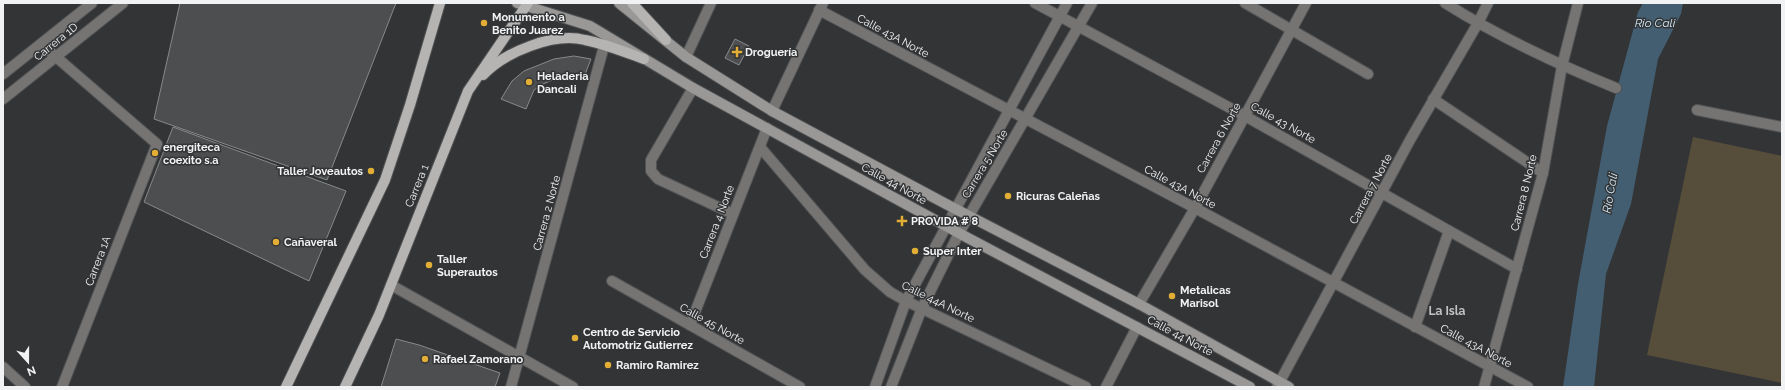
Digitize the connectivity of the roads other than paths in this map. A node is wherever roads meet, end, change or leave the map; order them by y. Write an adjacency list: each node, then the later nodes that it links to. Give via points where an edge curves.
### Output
1 (92, 3): 24 (street, Carrera 1D)
2 (123, 3): 26 (street, Carrera 1D)
3 (433, 3): 19 (main road)
4 (440, 3): 19 (main road)
5 (620, 3): 23 (main road, Calle 44 Norte)
6 (632, 3): 23 (main road)
7 (711, 3): 27 (street)
8 (1035, 3): 18 (street, Calle 43 Norte)
9 (1067, 3): 18 (street, Carrera 5 Norte)
10 (1092, 3): 21 (street, Carrera 5 Norte)
11 (1245, 3): 22 (street)
12 (1306, 3): 22 (street, Carrera 6 Norte)
13 (1445, 3): 20 (street)
14 (1488, 3): 20 (street, Carrera 7 Norte)
15 (1578, 3): 29 (street, Carrera 8 Norte)
16 (523, 4): 28 (main road, Calle 44 Norte, via 590,26); 34 (main road, Carrera 1)
17 (821, 7): 38 (street); 39 (street, Calle 43A Norte)
18 (1060, 16): 21 (street, Calle 43 Norte); 39 (street, Carrera 5 Norte)
19 (435, 18): 70 (main road, via 385,180)
20 (1478, 24): 29 (street); 36 (street, Carrera 7 Norte)
21 (1080, 26): 40 (street, Calle 43 Norte); 41 (street, Carrera 5 Norte)
22 (1291, 30): 31 (street); 40 (street, Carrera 6 Norte)
23 (666, 40): 27 (main road, Calle 44 Norte)
24 (41, 44): 26 (street); 30 (street, Carrera 1D)
25 (604, 46): 28 (main road); 34 (main road, via 584,39 554,40 536,44 511,54); 64 (street, Carrera 2 Norte)
26 (56, 57): 35 (street, Carrera 1D); 69 (street, Carrera 1A, via 157,144)
27 (686, 57): 38 (main road, Calle 44 Norte)
28 (644, 59): 32 (main road, Calle 44 Norte)
29 (1562, 66): 33 (street); 45 (street, Carrera 8 Norte)
30 (3, 74)
31 (1368, 74)
32 (692, 88): 43 (main road, Calle 44 Norte); 49 (street, via 651,160 651,171 658,179)
33 (1616, 88)
34 (468, 91): 57 (main road, Carrera 1)
35 (3, 99)
36 (1433, 99): 45 (street); 46 (street, Carrera 7 Norte)
37 (1697, 110): 42 (street)
38 (772, 111): 48 (main road, Calle 44 Norte)
39 (1010, 112): 41 (street, Calle 43A Norte); 48 (street, Carrera 5 Norte)
40 (1245, 116): 46 (street, Calle 43 Norte); 47 (street, Carrera 6 Norte)
41 (1026, 120): 47 (street, Calle 43A Norte); 50 (street, Carrera 5 Norte)
42 (1782, 127)
43 (767, 128): 44 (street, Carrera 4 Norte); 51 (main road, Calle 44 Norte)
44 (760, 147): 49 (street, Carrera 4 Norte); 58 (street, Calle 44A Norte, via 865,270 890,292)
45 (1544, 173): 54 (street, Carrera 8 Norte)
46 (1382, 194): 52 (street, Calle 43 Norte); 56 (street, Carrera 7 Norte)
47 (1195, 208): 56 (street, Calle 43A Norte); 59 (street, Carrera 6 Norte)
48 (955, 209): 50 (main road, Calle 44 Norte); 51 (street, Carrera 5 Norte)
49 (734, 214): 61 (street, Carrera 4 Norte)
50 (968, 215): 53 (street, Carrera 5 Norte); 59 (main road, Calle 44 Norte)
51 (946, 225): 53 (main road, Calle 44 Norte); 58 (street, Carrera 5 Norte)
52 (1449, 231): 54 (street, Calle 43 Norte); 63 (street)
53 (959, 233): 60 (street, Carrera 5 Norte); 62 (main road, Calle 44 Norte)
54 (1517, 269): 66 (street, Carrera 8 Norte)
55 (612, 282): 61 (street, Calle 45 Norte)
56 (1333, 284): 63 (street, Calle 43A Norte); 67 (street, Carrera 7 Norte)
57 (391, 285): 64 (street); 71 (main road, Carrera 1)
58 (906, 301): 60 (street, Calle 44A Norte); 75 (street, Carrera 5 Norte)
59 (1139, 304): 67 (main road, Calle 44 Norte)
60 (922, 308): 76 (street, Carrera 5 Norte); 77 (street, Calle 44A Norte)
61 (690, 325): 74 (street, Calle 45 Norte)
62 (1137, 327): 78 (street); 79 (main road, Calle 44 Norte)
63 (1415, 327): 66 (street, Calle 43A Norte)
64 (520, 357): 72 (street, Carrera 2 Norte); 73 (street)
65 (3, 366): 68 (street)
66 (1490, 367): 80 (street, Carrera 8 Norte); 81 (street, Calle 43A Norte)
67 (1282, 385)
68 (25, 387)
69 (62, 387)
70 (286, 387)
71 (345, 387)
72 (511, 387)
73 (573, 387)
74 (800, 387)
75 (875, 387)
76 (891, 387)
77 (1086, 387)
78 (1106, 387)
79 (1250, 387)
80 (1484, 387)
81 (1528, 387)

